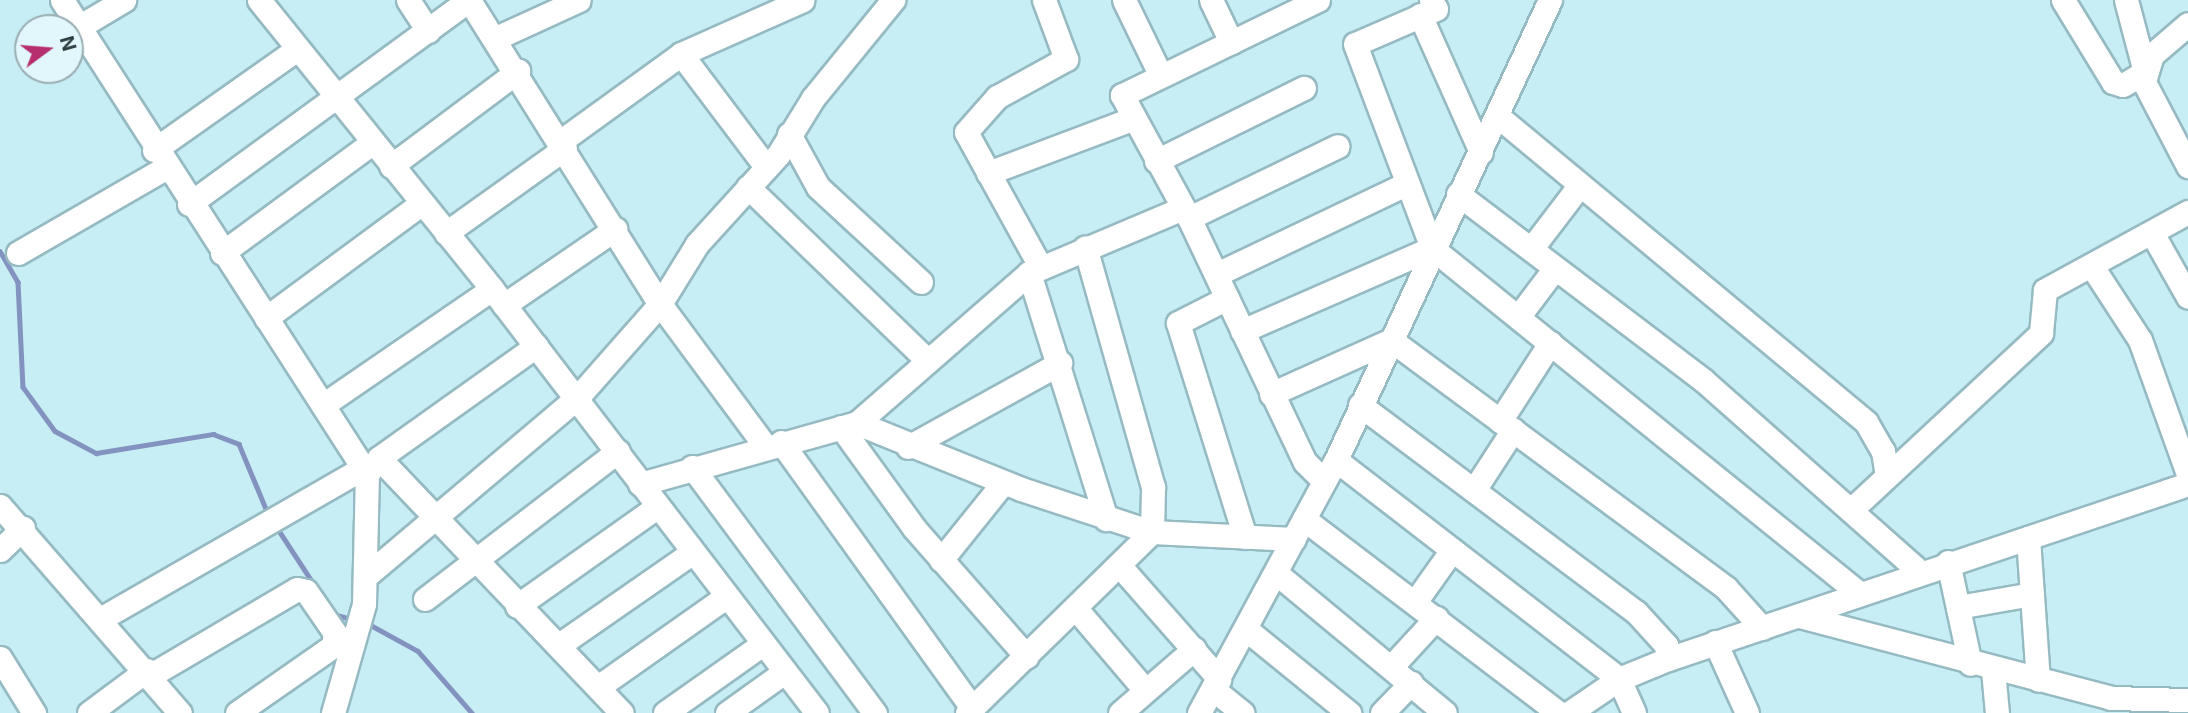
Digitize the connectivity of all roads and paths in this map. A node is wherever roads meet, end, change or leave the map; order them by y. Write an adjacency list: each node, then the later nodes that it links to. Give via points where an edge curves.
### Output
1 (124, 0): 16 (street)
2 (259, 0): 22 (street)
3 (408, 0): 18 (street)
4 (469, 0): 18 (street); 19 (street)
5 (579, 0): 19 (street)
6 (803, 0): 23 (street)
7 (893, 0): 31 (street)
8 (1044, 0): 41 (street, via 1066,59 997,97 967,129)
9 (1124, 0): 26 (street)
10 (1211, 0): 21 (street)
11 (1318, 0): 21 (street)
12 (1550, 0): 30 (street)
13 (2063, 0): 25 (street, via 2118,86)
14 (2126, 0): 25 (street)
15 (1432, 5): 35 (street); 42 (street, via 1355,44)
16 (84, 24)
17 (2188, 24): 25 (street, via 2152,55)
18 (428, 31): 28 (street)
19 (496, 38): 24 (street)
20 (84, 39): 36 (street)
21 (1231, 42): 26 (street)
22 (297, 49): 28 (street); 36 (street)
23 (681, 54): 33 (street); 40 (street)
24 (518, 71): 33 (street); 38 (street)
25 (2145, 72): 39 (street, via 2146,91)
26 (1160, 74): 29 (street, via 1124,90)
27 (1304, 88): 37 (street)
28 (337, 100): 32 (street); 47 (street)
29 (1134, 118): 37 (street); 41 (street)
30 (1500, 118): 35 (street); 43 (street)
31 (789, 134): 40 (street); 62 (street, via 818,187)
32 (372, 143): 38 (street); 57 (street)
33 (563, 144): 50 (street); 51 (street)
34 (1338, 146): 49 (street)
35 (1481, 152): 45 (street)
36 (160, 159): 47 (street); 56 (street)
37 (1156, 161): 49 (street)
38 (391, 166): 46 (street)
39 (2188, 166)
40 (766, 167): 44 (street)
41 (988, 173): 60 (street)
42 (1406, 184): 54 (street); 61 (street)
43 (1579, 186): 55 (street); 88 (street, via 1866,422 1882,451)
44 (748, 187): 66 (street, via 697,244); 73 (street)
45 (1458, 194): 54 (street); 55 (street)
46 (422, 203): 51 (street); 68 (street)
47 (189, 204): 57 (street)
48 (2188, 212): 52 (street)
49 (1186, 213): 53 (street); 61 (street)
50 (615, 229): 63 (street); 66 (street)
51 (446, 233): 63 (street)
52 (2152, 233): 59 (street); 64 (street)
53 (1085, 247): 60 (street); 101 (street, via 1153,487)
54 (1432, 248): 67 (street); 69 (street); 70 (street)
55 (1531, 249): 58 (street)
56 (18, 253)
57 (222, 253): 68 (street)
58 (1555, 268): 67 (street); 96 (street, via 1703,380)
59 (2093, 268): 87 (street, via 2140,341); 88 (street, via 2045,290 2041,333)
60 (1035, 271): 73 (street); 74 (street)
61 (1217, 274): 65 (street)
62 (921, 282)
63 (498, 297): 72 (street); 77 (street)
64 (2188, 297)
65 (1227, 298): 69 (street); 102 (street, via 1178,323)
66 (660, 304): 76 (street); 81 (street)
67 (1518, 317): 71 (street)
68 (266, 318): 77 (street)
69 (1242, 331): 75 (street)
70 (1391, 340): 75 (street); 78 (street); 80 (street)
71 (1550, 343): 80 (street); 114 (street)
72 (536, 346): 76 (street); 85 (street)
73 (928, 361): 79 (street)
74 (1060, 363): 82 (street); 98 (street)
75 (1271, 394): 89 (street, via 1305,462)
76 (577, 398): 83 (street); 97 (street)
77 (323, 405): 85 (street)
78 (1360, 405): 84 (street); 93 (street)
79 (849, 425): 81 (street); 82 (street); 107 (street)
80 (1507, 425): 93 (street); 125 (street, via 1726,588)
81 (773, 444): 86 (street); 148 (street)
82 (908, 447): 90 (street)
83 (618, 451): 91 (street); 108 (street)
84 (1336, 460): 89 (street); 105 (street)
85 (370, 466): 97 (street); 113 (street); 123 (street)
86 (692, 467): 91 (street); 156 (street)
87 (2188, 474)
88 (1886, 475): 96 (street)
89 (1324, 481): 100 (street)
90 (1003, 482): 98 (street); 107 (street)
91 (640, 484): 95 (street)
92 (2188, 484): 103 (street)
93 (1474, 490): 133 (street, via 1636,612 1666,645)
94 (0, 506): 99 (street)
95 (657, 507): 106 (street); 119 (street)
96 (1853, 508): 111 (street)
97 (432, 516): 108 (street); 113 (street)
98 (1106, 519): 101 (street)
99 (23, 528): 104 (street); 123 (street)
100 (1299, 529): 102 (street); 112 (street); 118 (street)
101 (1152, 533): 102 (street); 110 (street)
102 (1245, 537)
103 (2028, 538): 109 (street); 115 (street)
104 (0, 550)
105 (1452, 550): 118 (street); 139 (street)
106 (690, 554): 116 (street); 128 (street)
107 (942, 560): 131 (street)
108 (472, 561): 117 (street); 119 (street)
109 (1948, 562): 111 (street); 120 (street)
110 (1119, 565): 121 (street); 130 (street)
111 (1918, 570): 114 (street)
112 (1276, 573): 126 (street); 135 (street)
113 (366, 576): 152 (street, via 358,632)
114 (1860, 594): 122 (street)
115 (2032, 594): 120 (street); 140 (street)
116 (724, 598): 129 (street); 143 (street)
117 (425, 600)
118 (1415, 602): 124 (street)
119 (517, 606): 128 (street)
120 (1958, 607): 134 (street)
121 (1077, 610): 131 (street); 144 (street)
122 (1799, 616): 125 (street); 134 (street)
123 (102, 618): 137 (street)
124 (1436, 618): 135 (street); 163 (street)
125 (1762, 628): 127 (street)
126 (1247, 630): 142 (street); 160 (street)
127 (1715, 642): 133 (street); 166 (street)
128 (559, 645): 143 (street)
129 (761, 645): 138 (street); 153 (street)
130 (1194, 649): 142 (street); 144 (street)
131 (1027, 657): 148 (street)
132 (0, 658): 146 (street)
133 (1668, 659): 139 (street)
134 (1970, 664): 136 (street)
135 (1391, 667): 141 (street)
136 (1993, 670): 140 (street); 167 (street)
137 (149, 672): 149 (street); 150 (street); 151 (street, via 296,589 306,591 335,633 333,646)
138 (783, 673): 154 (street); 155 (street)
139 (1619, 679): 164 (street); 165 (street)
140 (2038, 680): 145 (street, via 2111,698)
141 (1411, 683): 161 (street); 162 (street)
142 (1216, 684): 158 (street); 159 (street)
143 (598, 687): 147 (street)
144 (1145, 690): 157 (street)
145 (2188, 700)
146 (26, 711)
147 (618, 711)
148 (969, 711)
149 (89, 713)
150 (180, 713)
151 (237, 713)
152 (332, 713)
153 (665, 713)
154 (727, 713)
155 (817, 713)
156 (875, 713)
157 (1120, 713)
158 (1199, 713)
159 (1243, 713)
160 (1349, 713)
161 (1382, 713)
162 (1445, 713)
163 (1559, 713)
164 (1569, 713)
165 (1634, 713)
166 (1747, 713)
167 (1997, 713)

